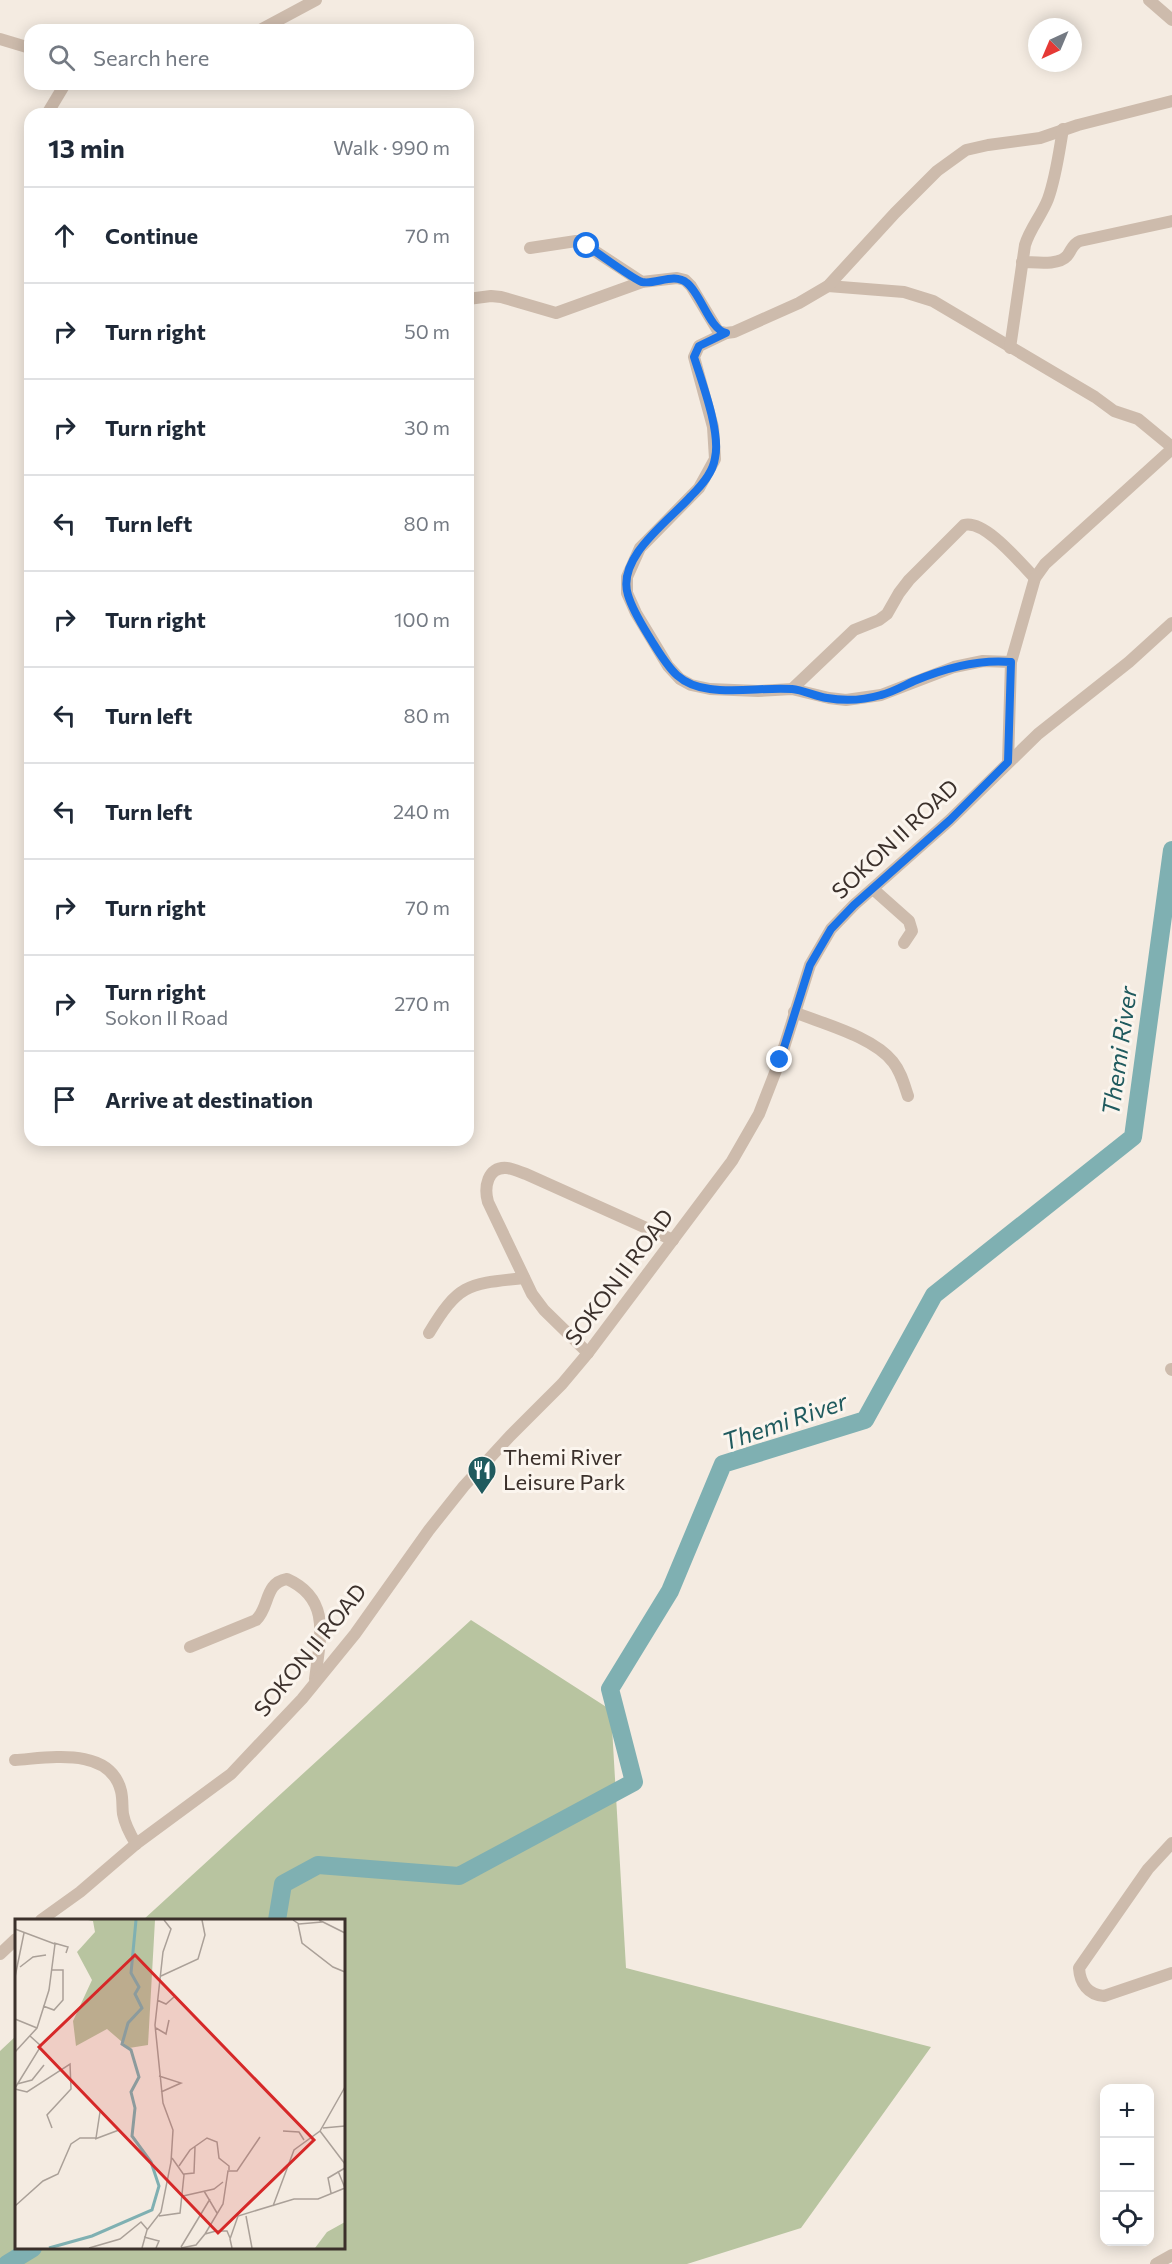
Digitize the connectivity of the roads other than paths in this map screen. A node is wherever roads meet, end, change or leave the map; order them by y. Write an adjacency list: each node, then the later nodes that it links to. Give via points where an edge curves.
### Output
1 (316, 0): 4 (street)
2 (1149, 0): 3 (street)
3 (1172, 20)
4 (271, 24)
5 (0, 39): 6 (street)
6 (24, 46)
7 (61, 90): 9 (street)
8 (1172, 101): 10 (street)
9 (51, 108)
10 (1063, 129): 13 (street, via 1051,190 1028,235); 15 (street, via 1040,138 976,147 958,155 895,213)
11 (1172, 221): 13 (street, via 1080,241 1072,245 1062,260)
12 (530, 248): 14 (street, via 576,242)
13 (1022, 262): 18 (street)
14 (642, 282): 16 (street, via 556,313 501,297); 17 (street, via 685,280 716,329)
15 (828, 286): 17 (street, via 792,307); 18 (street, via 920,296)
16 (474, 298)
17 (726, 333): 23 (street, via 699,346 694,357 713,427 713,466 699,488 640,548 627,577 627,593 668,666 680,679 710,690)
18 (1010, 348): 19 (street, via 1114,411 1138,419)
19 (1172, 448): 20 (street, via 1045,564)
20 (1035, 578): 22 (street); 23 (street, via 983,529 971,523 964,525 909,580 887,615 854,630)
21 (1172, 623): 24 (street, SOKON II ROAD)
22 (1011, 662): 23 (street, via 983,661 954,667 865,698 829,698); 24 (street)
23 (792, 689)
24 (1008, 762): 25 (street, SOKON II ROAD)
25 (873, 889): 26 (street, via 909,921 912,931); 27 (street, SOKON II ROAD, via 840,919 819,946)
26 (904, 943)
27 (794, 1012): 28 (street, via 876,1046 902,1074); 29 (street, SOKON II ROAD, via 759,1114 732,1161)
28 (908, 1096)
29 (673, 1240): 30 (street, via 526,1174 497,1169 487,1181 485,1191); 32 (street, SOKON II ROAD)
30 (524, 1278): 31 (street, via 486,1282 459,1292); 32 (street, via 544,1310)
31 (429, 1333)
32 (588, 1353): 34 (street, SOKON II ROAD, via 464,1486 355,1634)
33 (190, 1647): 34 (street, via 256,1620 264,1612 270,1590 287,1579 309,1593 318,1609 321,1632)
34 (315, 1681): 37 (street, SOKON II ROAD, via 231,1774)
35 (15, 1760): 37 (street, via 83,1758 107,1769 119,1786 123,1817)
36 (1172, 1843): 41 (street, via 1148,1869 1079,1968 1085,1986 1104,1996)
37 (136, 1844): 38 (street, SOKON II ROAD)
38 (42, 1919)
39 (15, 1941): 40 (street)
40 (0, 1954)
41 (1172, 1973)
42 (1172, 2255): 43 (street)
43 (1156, 2264)

